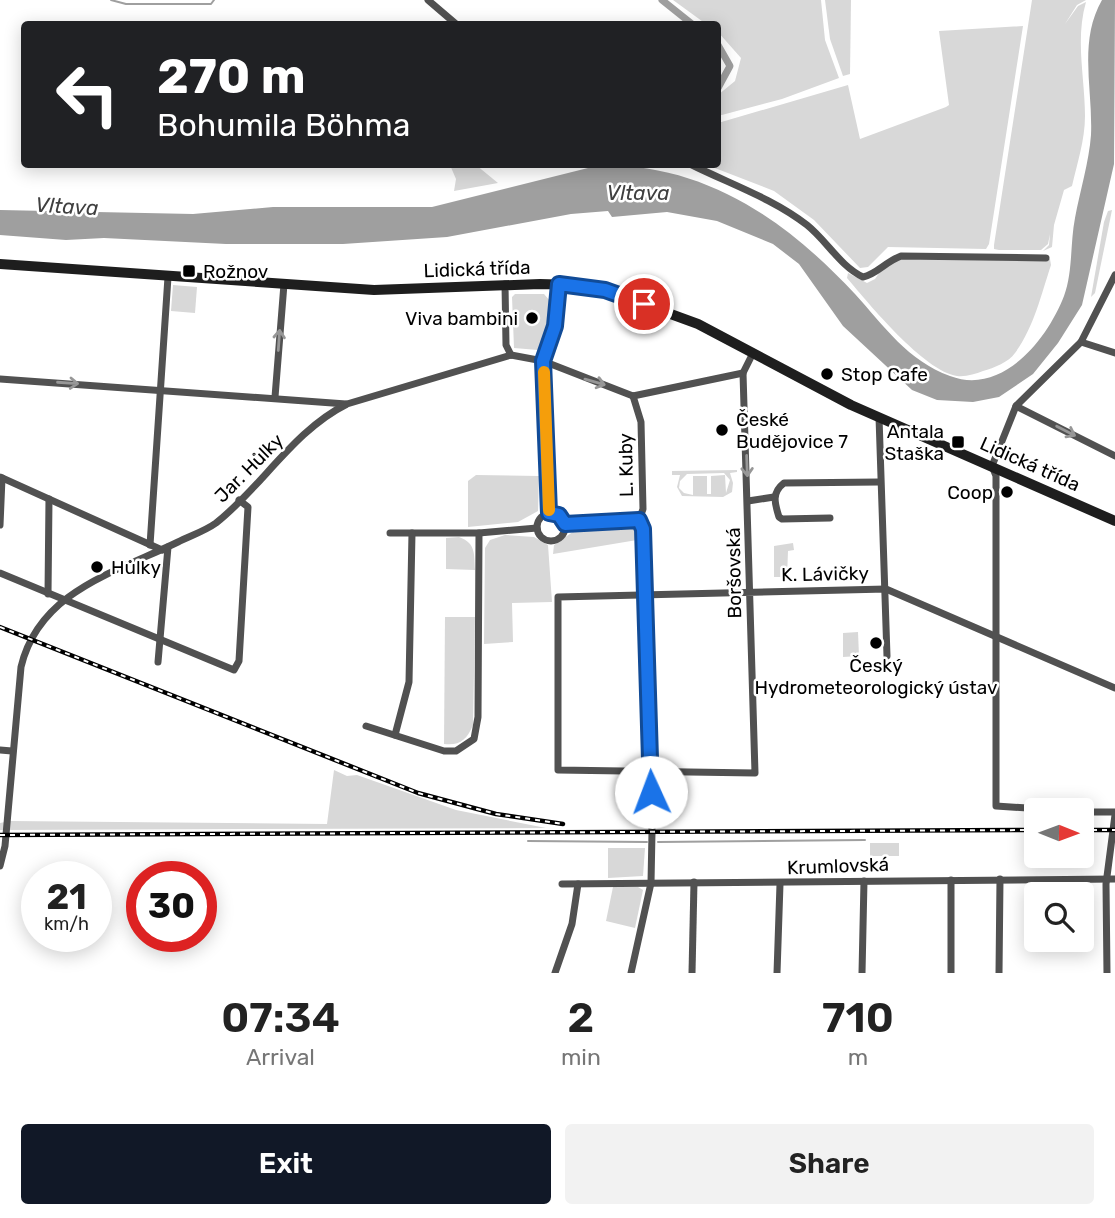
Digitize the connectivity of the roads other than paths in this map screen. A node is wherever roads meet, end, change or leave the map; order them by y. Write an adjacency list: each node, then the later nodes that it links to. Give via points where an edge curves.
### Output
1 (428, 0): 2 (street)
2 (452, 21)
3 (699, 168): 4 (street, via 769,200 808,226 853,273 863,277 901,256)
4 (1046, 258)
5 (0, 264): 7 (street, Lidická třída)
6 (1115, 275): 11 (street)
7 (168, 277): 8 (street, Lidická třída); 18 (street)
8 (284, 284): 9 (street, Lidická třída, via 385,290); 20 (street, one-way to 8)
9 (505, 284): 10 (street, Lidická třída); 14 (street, via 506,343)
10 (559, 284): 12 (street, Lidická třída, via 625,297 698,324); 15 (street, via 555,326)
11 (1081, 342): 13 (street); 22 (street)
12 (753, 352): 16 (street); 23 (street, Lidická třída)
13 (1115, 353)
14 (511, 355): 15 (street); 21 (street, Jar. Hůlky)
15 (543, 361): 19 (street, one-way to 19); 32 (street)
16 (743, 373): 19 (street); 31 (street, Boršovská, one-way to 31)
17 (0, 379): 18 (street, one-way to 18)
18 (160, 389): 20 (street); 42 (street)
19 (633, 396): 34 (street, L. Kuby, via 641,422 643,509)
20 (275, 397): 21 (street)
21 (347, 404): 30 (street, Jar. Hůlky, via 326,416)
22 (1016, 405): 24 (street, one-way to 24); 25 (street)
23 (879, 417): 25 (street, Lidická třída); 27 (street)
24 (1115, 456)
25 (992, 466): 35 (street, Lidická třída); 50 (street, via 996,476)
26 (1, 478): 29 (street); 37 (street)
27 (879, 482): 28 (street, via 784,483); 45 (street)
28 (774, 498): 31 (street); 33 (street, via 782,519)
29 (49, 499): 42 (street); 47 (street)
30 (239, 500): 43 (street, Jar. Hůlky, via 214,524); 51 (street, via 248,507 239,661 234,670)
31 (748, 501): 46 (street, Boršovská)
32 (549, 513): 36 (street, via 559,515); 38 (street, via 540,518)
33 (830, 518)
34 (639, 520): 36 (street); 48 (street, L. Kuby)
35 (1115, 521)
36 (565, 524): 38 (street, via 562,536 551,541 541,537)
37 (0, 525)
38 (537, 528): 41 (street)
39 (390, 533): 40 (street)
40 (412, 533): 41 (street); 56 (street, via 409,682)
41 (479, 533): 56 (street, via 478,729 474,739 456,751 444,751)
42 (150, 545): 43 (street)
43 (165, 548): 49 (street, Jar. Hůlky); 51 (street)
44 (0, 573): 47 (street)
45 (886, 589): 46 (street, K. Lávičky); 50 (street, K. Lávičky); 52 (street)
46 (750, 591): 48 (street, K. Lávičky); 59 (street, Boršovská, via 755,773)
47 (48, 594): 49 (street)
48 (644, 595): 59 (street, L. Kuby); 59 (street, K. Lávičky, via 558,597 558,770)
49 (62, 599): 51 (street); 58 (street, Jar. Hůlky, via 30,639 21,667)
50 (996, 636): 54 (street, K. Lávičky); 60 (street, via 996,806)
51 (160, 638): 53 (street)
52 (887, 656)
53 (158, 663)
54 (1115, 688)
55 (366, 726): 56 (street)
56 (395, 735)
57 (0, 750): 58 (street)
58 (12, 751): 64 (street)
59 (650, 773): 70 (street, L. Kuby)
60 (1024, 808)
61 (1094, 813): 62 (street)
62 (1115, 815): 63 (street)
63 (1114, 830): 65 (street)
64 (0, 866)
65 (1111, 879): 67 (street, Krumlovská); 81 (street)
66 (951, 880): 67 (street, Krumlovská); 68 (street, Krumlovská); 79 (street)
67 (1000, 880): 80 (street)
68 (864, 881): 73 (street, Krumlovská); 78 (street)
69 (694, 882): 70 (street, Krumlovská); 73 (street, Krumlovská); 76 (street)
70 (651, 883): 72 (street, Krumlovská); 75 (street, L. Kuby)
71 (562, 884): 72 (street, Krumlovská)
72 (578, 884): 74 (street, via 572,924)
73 (780, 884): 77 (street)
74 (555, 973)
75 (631, 973)
76 (692, 973)
77 (777, 973)
78 (862, 973)
79 (951, 973)
80 (999, 973)
81 (1107, 973)

